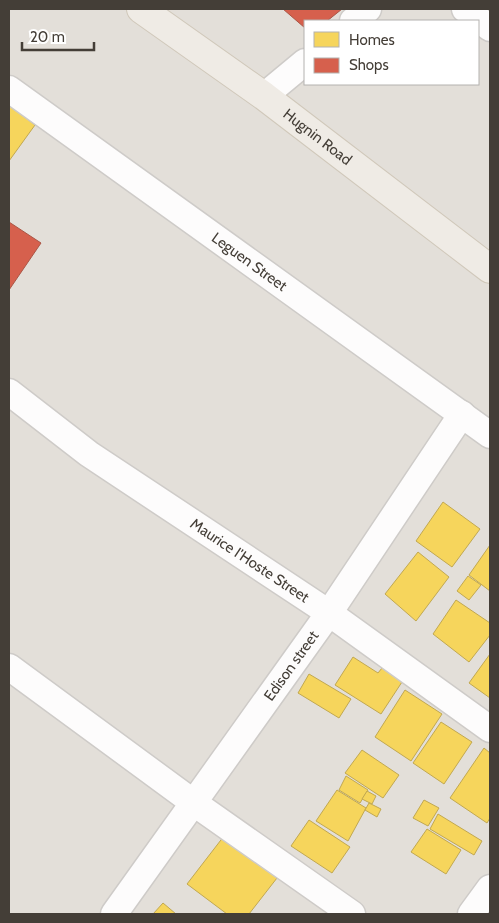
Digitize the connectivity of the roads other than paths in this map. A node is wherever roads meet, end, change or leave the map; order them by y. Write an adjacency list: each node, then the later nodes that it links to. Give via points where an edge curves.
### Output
1 (141, 9): 8 (main road, Hugnin Road)
2 (368, 9): 4 (street)
3 (465, 9): 5 (street)
4 (354, 20)
5 (490, 28)
6 (304, 63): 8 (street)
7 (9, 89): 11 (street, Leguen Street)
8 (264, 96): 9 (main road, Hugnin Road)
9 (490, 269)
10 (9, 392): 13 (street, Maurice I'Hoste Street, via 89,454)
11 (462, 414): 12 (street, Leguen Street); 13 (street, Edison street)
12 (490, 435)
13 (329, 613): 15 (street, Maurice I'Hoste Street); 16 (street, Edison street)
14 (9, 667): 16 (street)
15 (490, 729)
16 (194, 803): 18 (street, Edison street); 19 (street)
17 (490, 888): 20 (street)
18 (114, 914)
19 (352, 914)
20 (471, 914)

